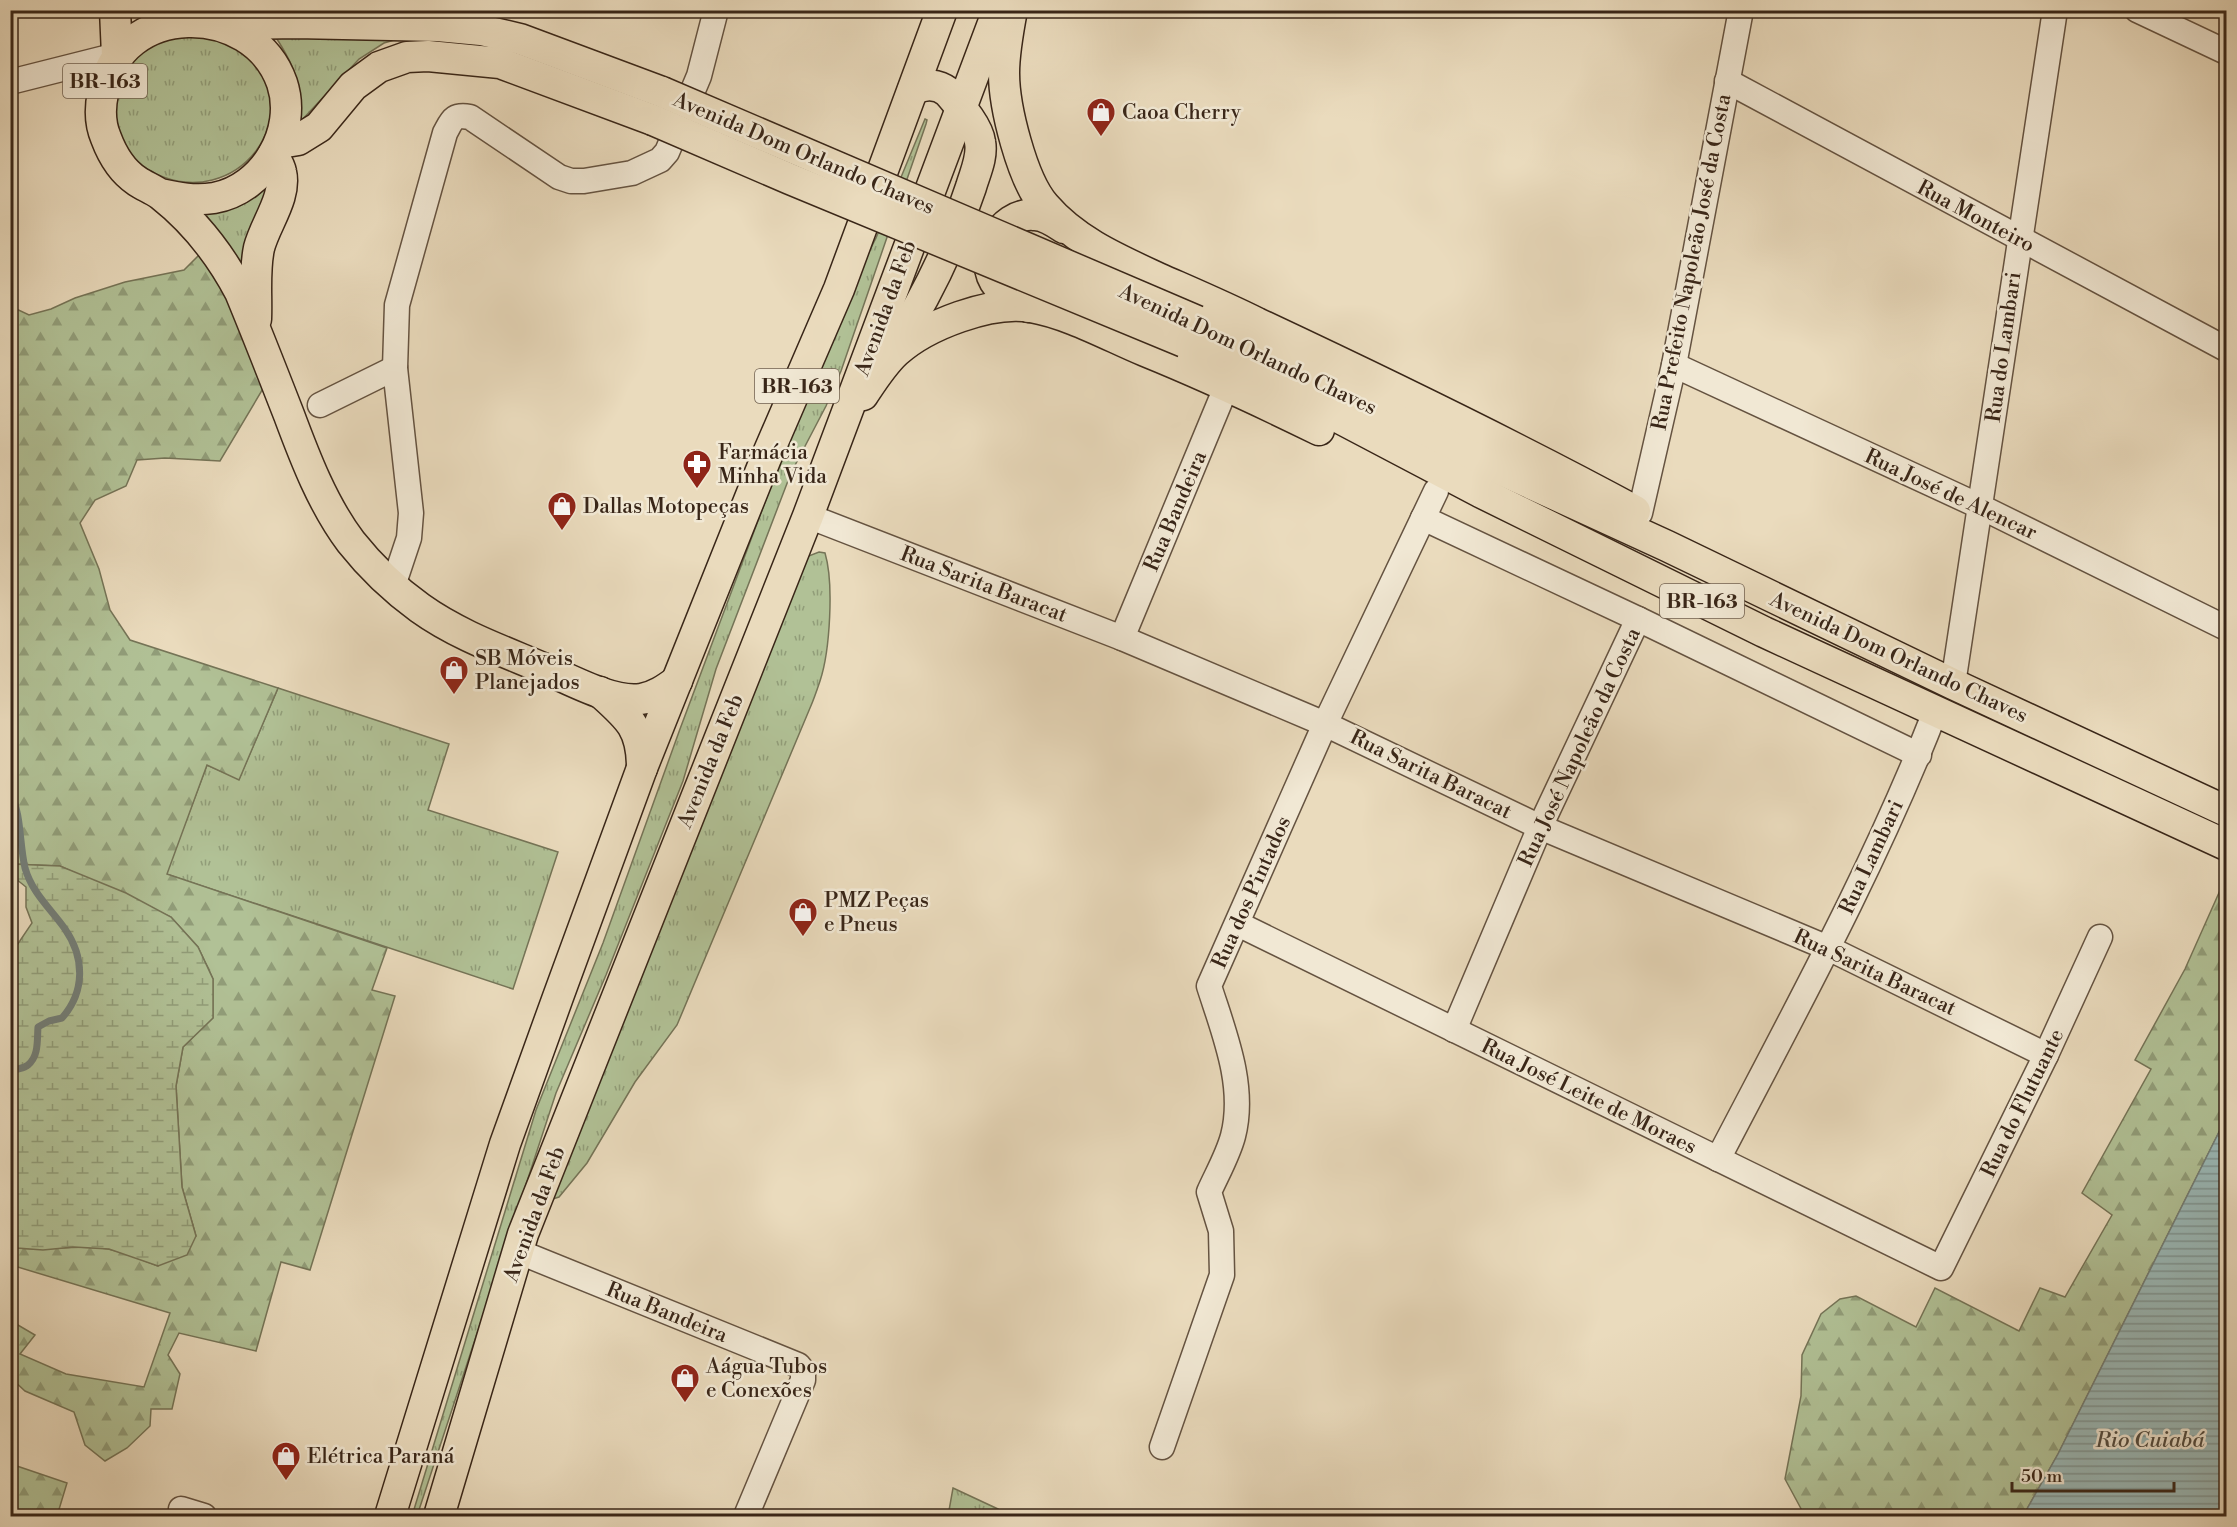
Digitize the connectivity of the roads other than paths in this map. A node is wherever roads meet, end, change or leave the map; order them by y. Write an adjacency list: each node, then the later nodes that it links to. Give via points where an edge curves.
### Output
1 (115, 10): 11 (main road, Avenida Dom Orlando Chaves)
2 (716, 10): 25 (street, via 699,75 667,152 660,160 632,173 584,181 560,177 470,117 460,115 452,119 397,305)
3 (942, 10): 14 (main road, BR-163)
4 (998, 10): 15 (main road, Avenida da Feb)
5 (1012, 10): 18 (main road, BR-163, via 1004,74 1018,146 1043,205)
6 (1741, 10): 12 (street, Rua Prefeito Napoleão José da Costa)
7 (2055, 10): 19 (street, Rua do Lambari)
8 (2137, 10): 10 (street)
9 (216, 18): 11 (main road, Avenida Dom Orlando Chaves / BR-163, via 193,15 164,20 138,34); 16 (main road, Avenida Dom Orlando Chaves / BR-163, via 250,34 270,56 283,84 286,114); 22 (main road, Avenida Dom Orlando Chaves / BR-163, bridge, via 438,26 520,39 662,92)
10 (2226, 52)
11 (117, 55): 13 (street); 17 (main road, Avenida Dom Orlando Chaves / BR-163, via 105,80 100,108 104,135 117,160 136,180)
12 (1727, 81): 19 (street, Rua Monteiro); 24 (street, Rua Prefeito Napoleão José da Costa)
13 (10, 82)
14 (913, 90): 15 (main road, via 924,85 942,88); 41 (main road, BR-163, via 839,289)
15 (959, 108): 26 (main road, via 979,135 977,169 929,291); 29 (main road, Avenida da Feb)
16 (277, 149): 17 (main road, Avenida Dom Orlando Chaves / BR-163, via 264,168 242,186 216,197 188,200); 21 (main road, Avenida Dom Orlando Chaves / BR-163, via 282,182 259,248); 22 (main road, Avenida Dom Orlando Chaves / BR-163, bridge, via 319,127 353,86 379,67 407,57 428,56 500,63 652,120 790,179)
17 (160, 194): 21 (main road, Avenida Dom Orlando Chaves / BR-163, via 217,253 240,292)
18 (1077, 236): 20 (main road, via 1051,219 1034,214 1017,218 997,234 991,247 990,267 997,285); 32 (main road, BR-163, via 1112,257 1438,409)
19 (2019, 239): 23 (street, Rua Monteiro); 31 (street, Rua do Lambari)
20 (1029, 307): 26 (main road, via 968,313 926,332 896,352); 27 (main road, via 1059,315)
21 (256, 331): 35 (main road, Avenida Dom Orlando Chaves / BR-163, via 320,489 350,541)
22 (1191, 331): 36 (main road, Avenida Dom Orlando Chaves / BR-163); 39 (main road, Avenida Dom Orlando Chaves / BR-163, via 1233,362 1480,492)
23 (2226, 349)
24 (1674, 365): 31 (street, Rua José de Alencar); 32 (street, Rua Prefeito Napoleão José da Costa)
25 (395, 368): 28 (street); 35 (street, via 411,513 410,538)
26 (877, 375): 29 (main road)
27 (1227, 385): 30 (main road); 40 (street, Rua Bandeira)
28 (320, 405)
29 (843, 424): 33 (main road, Avenida da Feb)
30 (1436, 491): 34 (street, Rua dos Pintados); 39 (main road, via 1652,596)
31 (1979, 506): 38 (street, Rua José de Alencar); 42 (street, Rua do Lambari)
32 (1640, 513): 36 (main road, BR-163, via 1724,560)
33 (808, 516): 40 (street, Rua Sarita Baracat); 57 (main road, Avenida da Feb)
34 (1423, 518): 37 (street); 45 (street, Rua dos Pintados)
35 (393, 586): 43 (main road, Avenida Dom Orlando Chaves / BR-163, via 420,608 465,634)
36 (1777, 599): 42 (main road, Avenida Dom Orlando Chaves / BR-163)
37 (1638, 619): 46 (street, Rua José Napoleão da Costa); 49 (street, Rua José Napoleão da Costa)
38 (2226, 628)
39 (1764, 632): 44 (main road, Avenida Dom Orlando Chaves / BR-163)
40 (1122, 638): 45 (street, Rua Sarita Baracat)
41 (677, 681): 43 (main road, BR-163, via 660,693 640,699); 47 (main road)
42 (1953, 684): 48 (main road, Avenida Dom Orlando Chaves / BR-163)
43 (600, 692): 47 (main road, via 626,715 636,731 642,747)
44 (1935, 712): 46 (street, Rua Lambari); 50 (main road, Avenida Dom Orlando Chaves / BR-163)
45 (1325, 724): 49 (street, Rua Sarita Baracat); 51 (street, Rua dos Pintados)
46 (1919, 755): 53 (street, Rua Lambari)
47 (642, 768): 60 (main road, via 505,1144)
48 (2226, 811)
49 (1540, 826): 53 (street, Rua Sarita Baracat); 54 (street, Rua José Napoleão da Costa)
50 (2226, 845)
51 (1238, 924): 54 (street, Rua José Leite de Moraes); 59 (street, Rua dos Pintados, via 1209,986 1238,1095 1233,1136 1209,1192 1221,1231 1222,1275)
52 (2100, 937): 55 (street, Rua do Flutuante)
53 (1828, 948): 55 (street, Rua Sarita Baracat); 56 (street, Rua Lambari)
54 (1454, 1030): 56 (street, Rua José Leite de Moraes)
55 (2046, 1055): 58 (street, Rua do Flutuante)
56 (1718, 1159): 58 (street, Rua José Leite de Moraes)
57 (517, 1251): 61 (main road, Avenida da Feb); 62 (street, Rua Bandeira, via 798,1365 803,1380)
58 (1941, 1268)
59 (1162, 1447)
60 (390, 1516)
61 (439, 1516)
62 (746, 1516)

